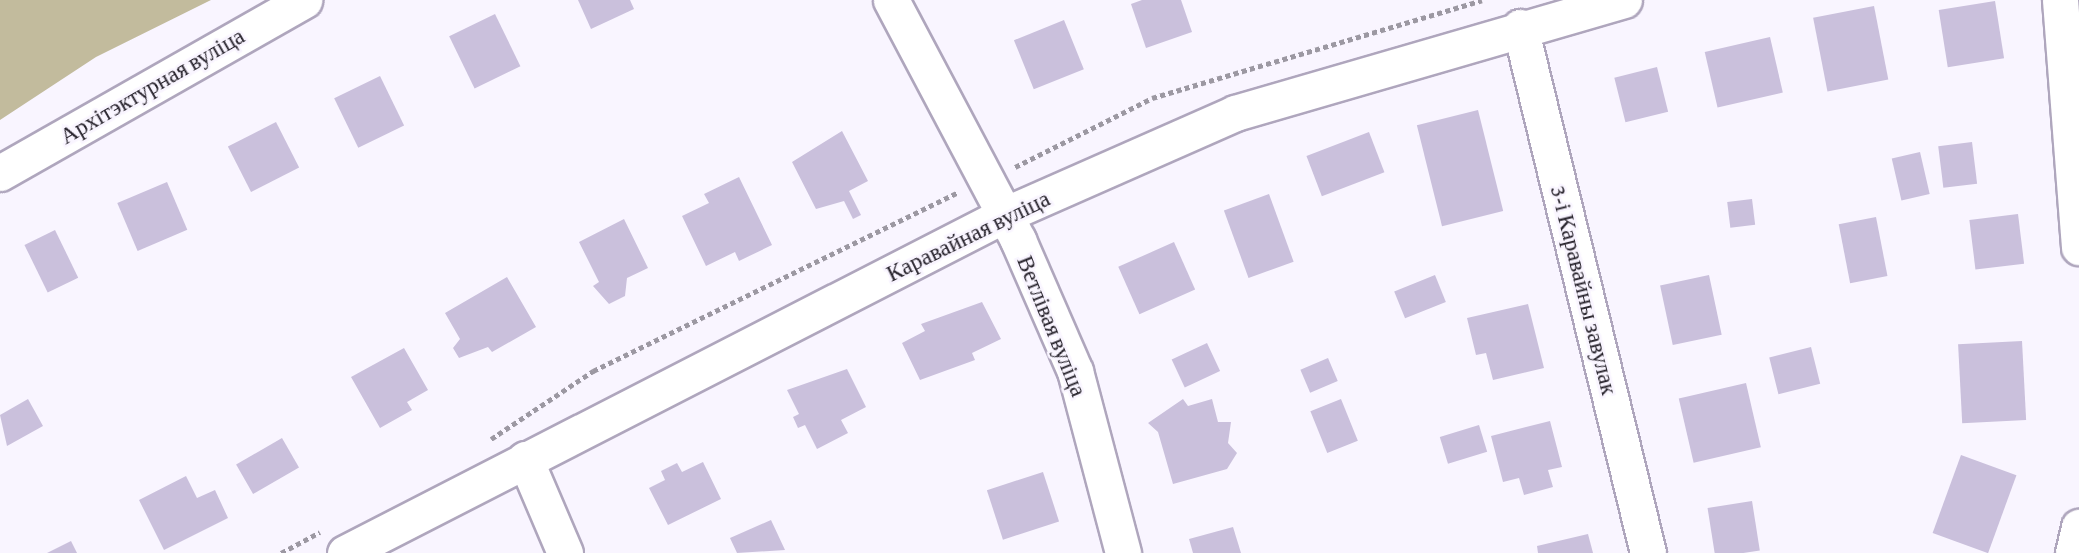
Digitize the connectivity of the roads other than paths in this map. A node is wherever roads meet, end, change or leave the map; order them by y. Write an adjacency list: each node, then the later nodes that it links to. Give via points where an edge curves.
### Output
1 (304, 0): 6 (street, Архітэктурная вуліца)
2 (891, 0): 7 (street, Ветлівая вуліца)
3 (1624, 0): 5 (street, Каравайная вуліца)
4 (2060, 0): 8 (street)
5 (1520, 27): 7 (street, Каравайная вуліца, via 1235,113); 14 (street, 3-і Каравайны завулак)
6 (0, 173)
7 (1002, 216): 9 (street, Каравайная вуліца); 13 (street, Ветлівая вуліца, via 1075,371)
8 (2079, 247)
9 (525, 459): 11 (street, Каравайная вуліца); 12 (street)
10 (2079, 527): 15 (street)
11 (345, 553)
12 (565, 553)
13 (1123, 553)
14 (1648, 553)
15 (2073, 553)

